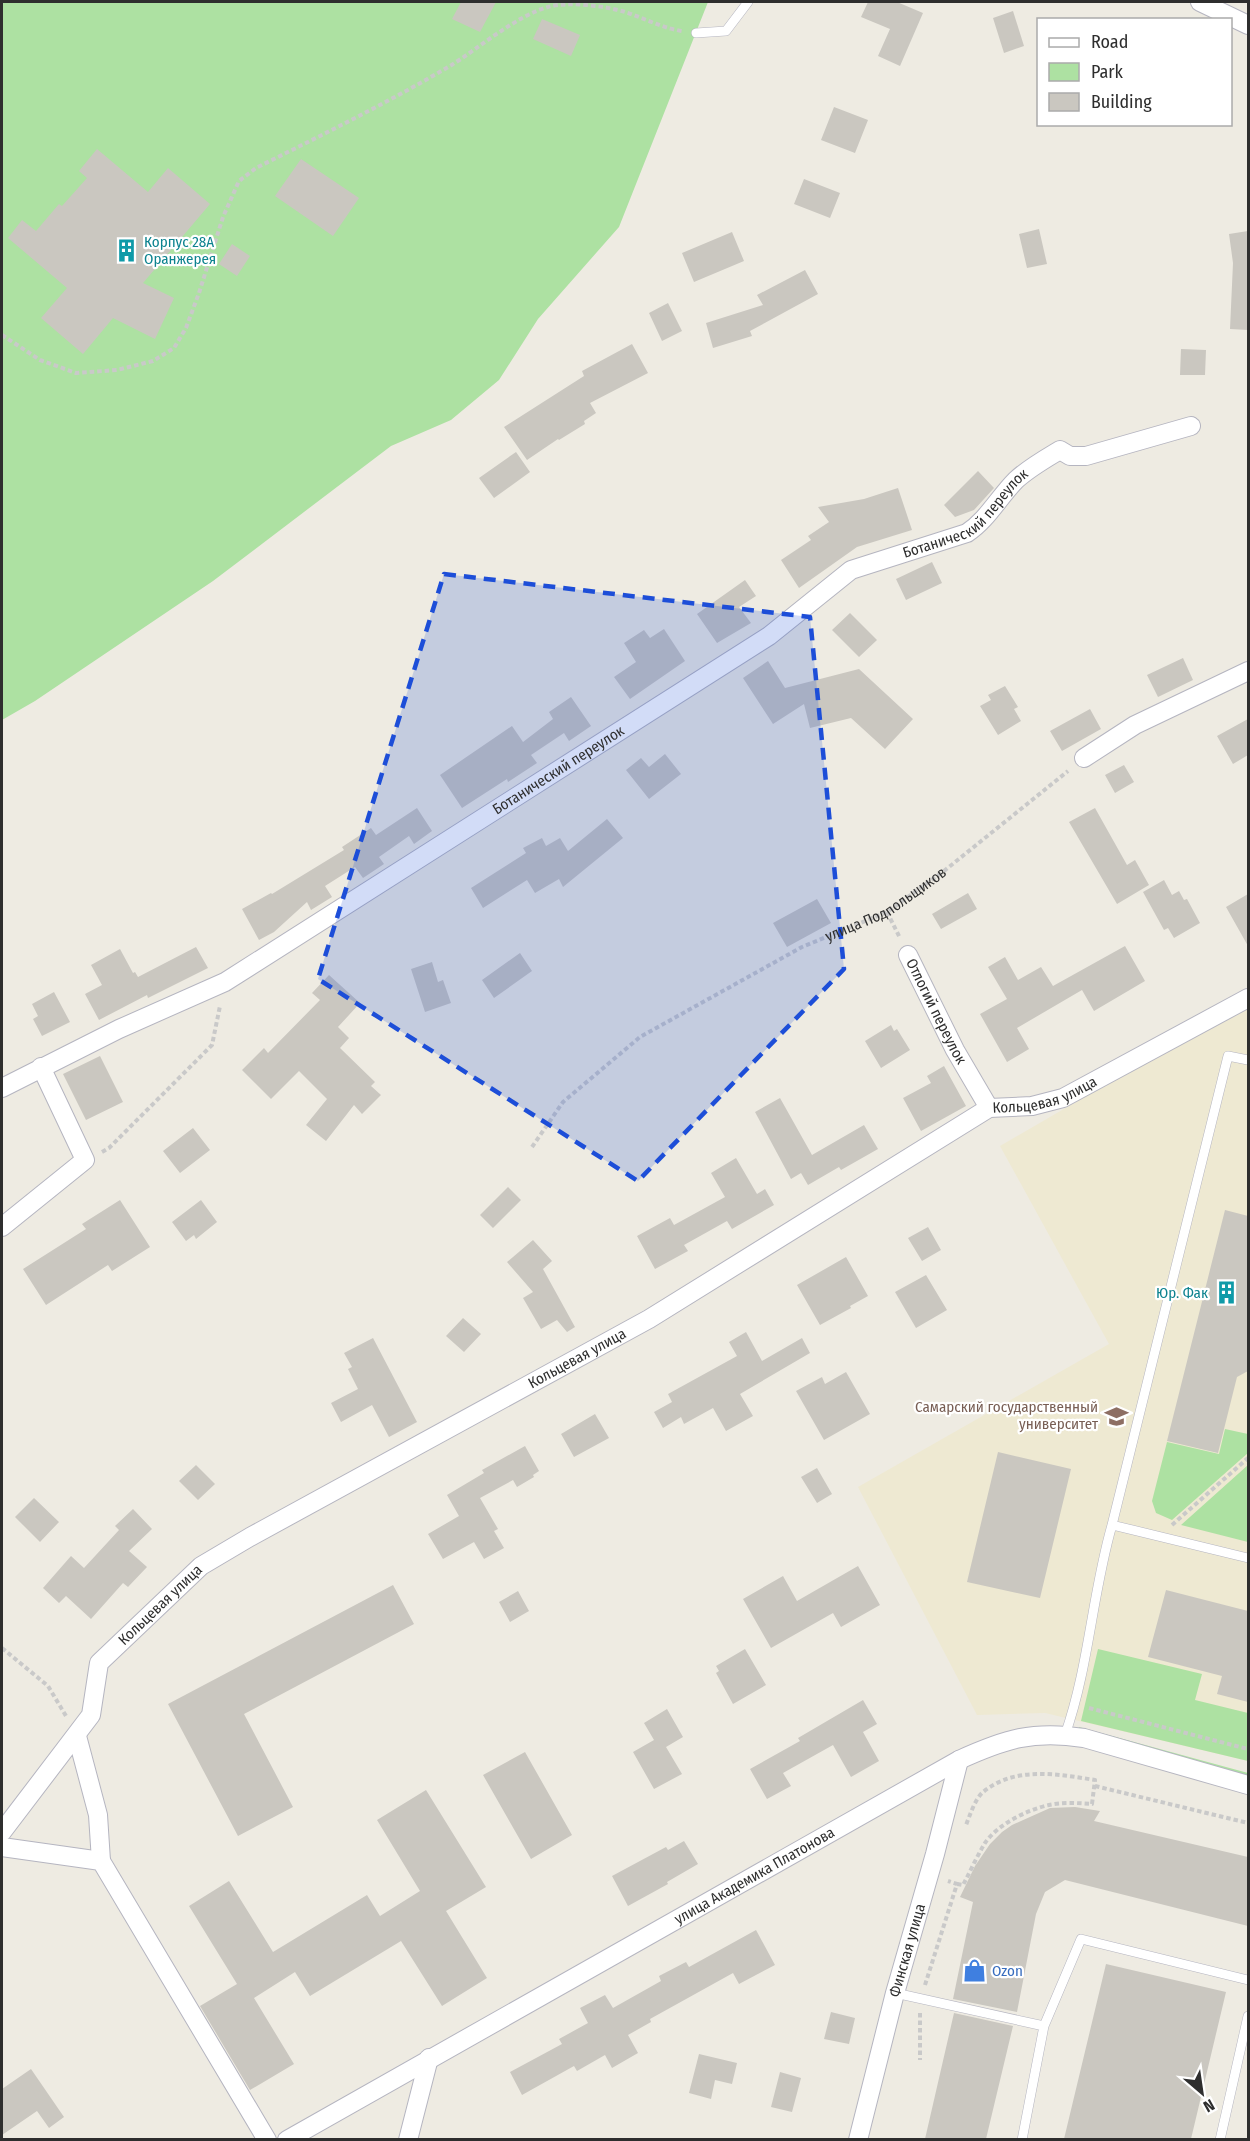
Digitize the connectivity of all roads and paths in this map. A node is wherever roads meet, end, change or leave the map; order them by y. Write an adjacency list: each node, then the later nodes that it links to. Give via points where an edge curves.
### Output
1 (748, 2): 4 (lane, via 726,31)
2 (1200, 2): 3 (street)
3 (1248, 25)
4 (696, 33): 5 (path, via 672,29 622,11 579,4 549,6 516,22 392,100 256,168 239,181 223,217 186,328 174,348 153,361 117,370 76,373 40,360)
5 (2, 335)
6 (1191, 426): 11 (street, Ботанический переулок, via 1086,456 1070,456 1060,450 1016,481 967,533 851,570 769,636)
7 (1248, 671): 8 (street, via 1135,725)
8 (1084, 758): 9 (path, улица Подпольщиков)
9 (887, 912): 10 (path, Отлогий переулок); 17 (path, улица Подпольщиков, via 802,946 640,1037 563,1102)
10 (908, 955): 16 (street, Отлогий переулок, via 955,1050)
11 (225, 982): 14 (street, Ботанический переулок); 18 (path, via 212,1045 110,1148)
12 (1248, 998): 16 (street, Кольцевая улица, via 1063,1098 1032,1106)
13 (1248, 1060): 21 (lane, via 1228,1056)
14 (41, 1067): 15 (street, Ботанический переулок); 18 (street)
15 (2, 1088)
16 (990, 1108): 27 (street, Кольцевая улица, via 649,1319 201,1566 99,1664 91,1715)
17 (532, 1147)
18 (85, 1160): 19 (street)
19 (2, 1227)
20 (1248, 1458): 22 (path)
21 (1112, 1524): 22 (lane); 25 (lane)
22 (1158, 1537): 23 (lane)
23 (1248, 1558)
24 (2, 1648): 27 (path, via 48,1686)
25 (1076, 1705): 26 (lane); 28 (path)
26 (1065, 1735): 29 (street, улица Академика Платонова, via 1029,1736 993,1744); 30 (street, улица Академика Платонова)
27 (77, 1736): 34 (street, Кольцевая улица); 36 (street, via 98,1815)
28 (1248, 1749)
29 (959, 1760): 40 (street, Финская улица); 44 (street, улица Академика Платонова)
30 (1248, 1785)
31 (1095, 1786): 32 (path); 33 (path, via 1095,1779 1058,1774 1018,1775 982,1793); 38 (path, via 1092,1804 1049,1805 997,1830 986,1842 963,1885)
32 (1248, 1823)
33 (964, 1827)
34 (2, 1832)
35 (2, 1847): 36 (street)
36 (100, 1862): 46 (street)
37 (949, 1870): 38 (path, via 946,1881)
38 (957, 1884): 41 (path)
39 (1248, 1980): 43 (lane, via 1081,1939)
40 (895, 1993): 41 (lane); 49 (street, Финская улица)
41 (920, 2000): 43 (lane); 45 (path)
42 (1248, 2016): 51 (lane)
43 (1044, 2026): 50 (lane)
44 (429, 2058): 47 (street, улица Академика Платонова); 48 (street)
45 (920, 2060)
46 (267, 2139)
47 (287, 2139)
48 (408, 2139)
49 (858, 2139)
50 (1022, 2139)
51 (1220, 2139)

